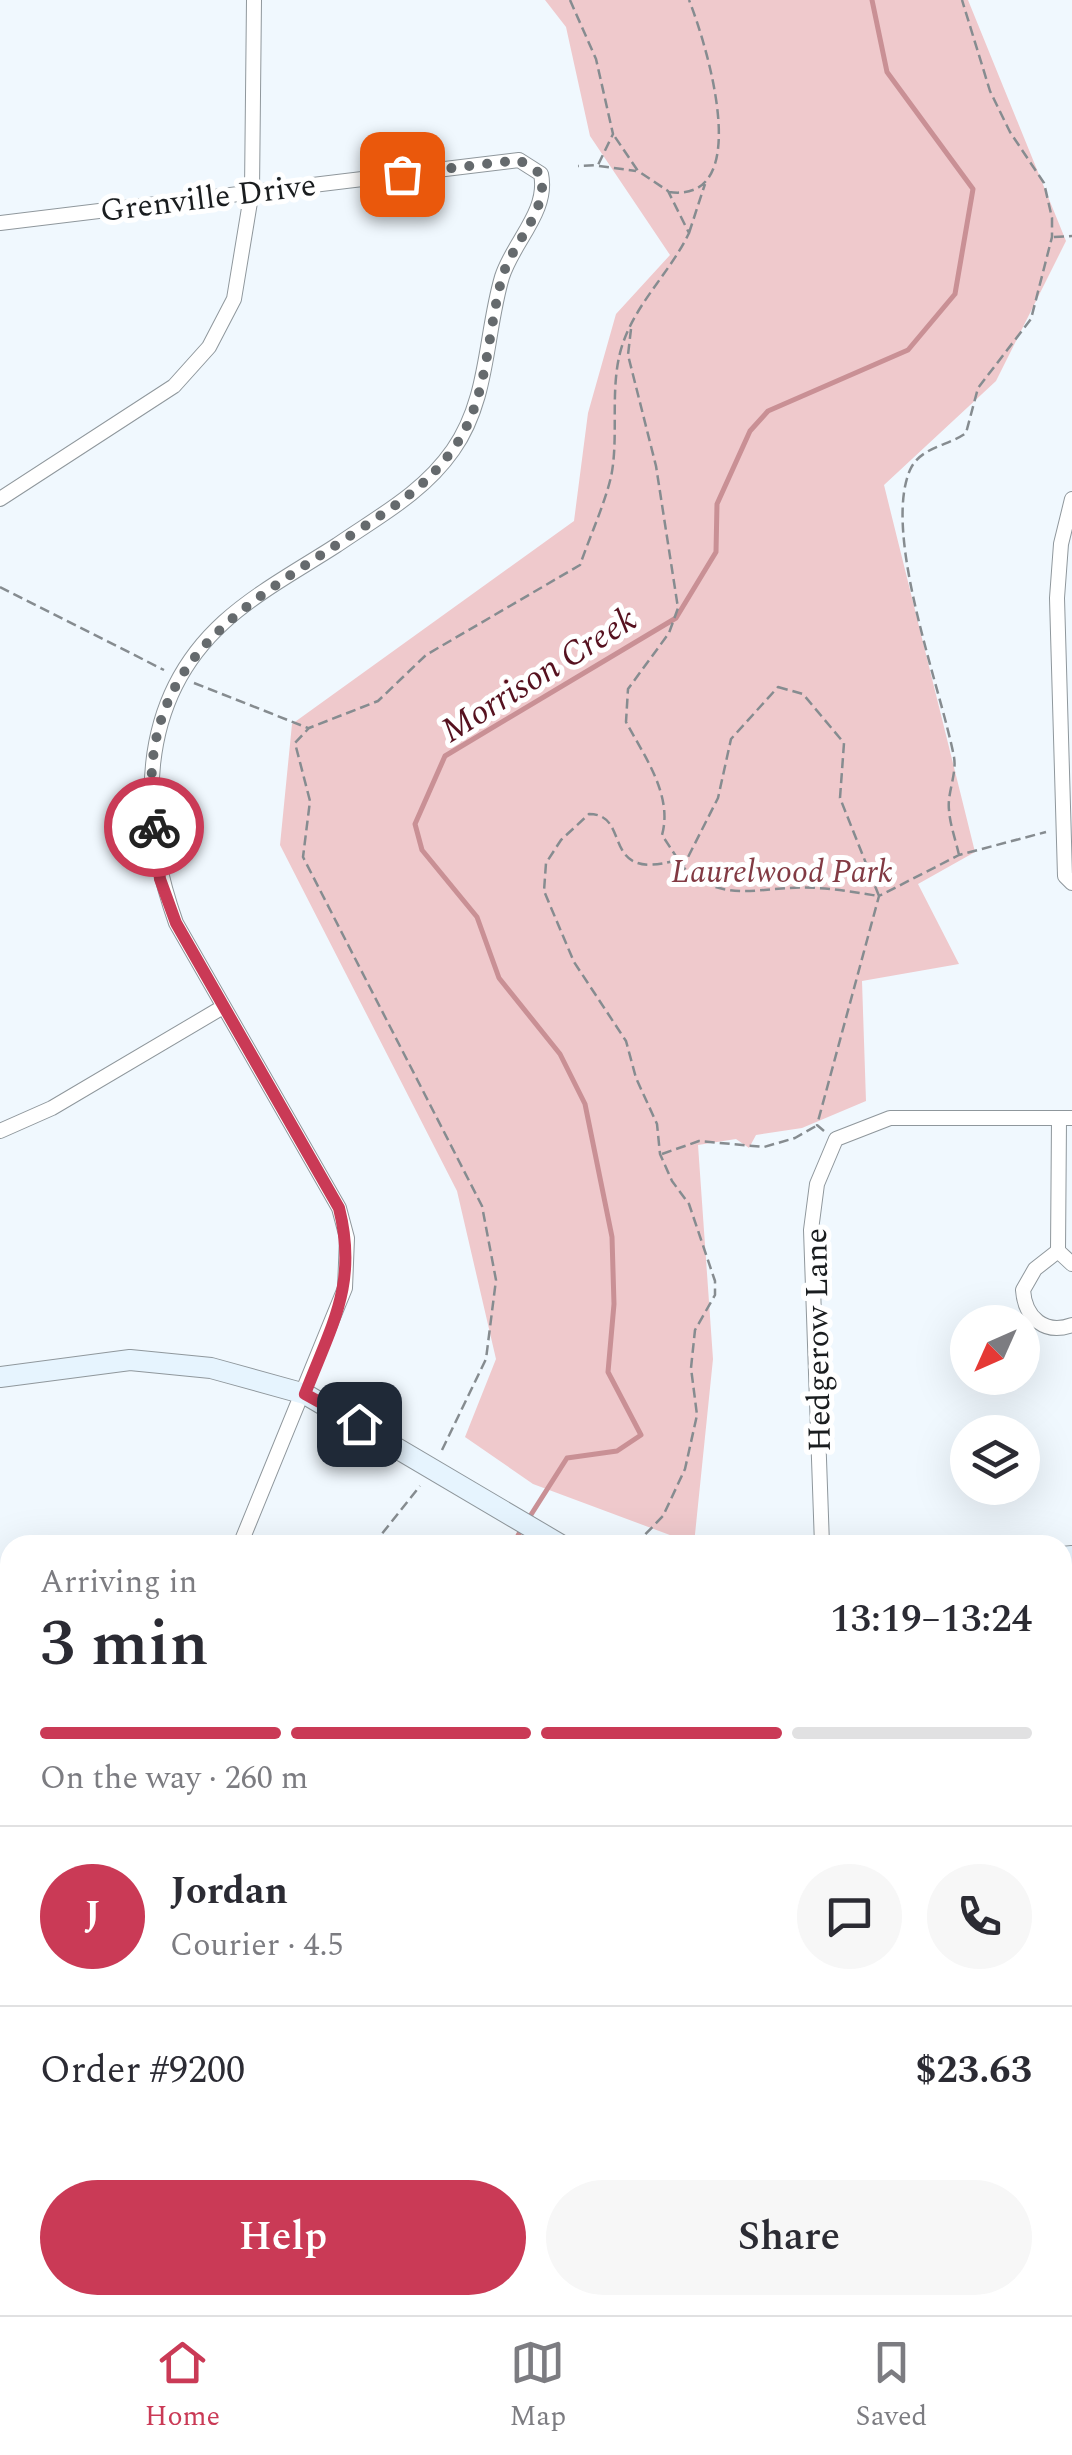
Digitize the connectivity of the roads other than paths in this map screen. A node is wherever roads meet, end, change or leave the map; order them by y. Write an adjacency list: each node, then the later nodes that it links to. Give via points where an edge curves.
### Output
1 (254, 0): 2 (street)
2 (252, 190): 3 (street, Grenville Drive); 4 (street, via 234,298 209,347 174,386); 7 (street, Grenville Drive, via 519,160 541,174 545,192 503,275 476,407 454,448 422,488 221,624 165,708 152,752 150,800 160,879)
3 (0, 224)
4 (0, 498)
5 (1072, 499): 6 (street, via 1058,598 1064,876)
6 (1072, 884)
7 (222, 1008): 9 (street, via 52,1108); 14 (street, Grenville Drive, via 339,1208 346,1238 346,1288)
8 (1066, 1119): 10 (street); 17 (street, Hedgerow Lane, via 890,1118 836,1139 817,1184 811,1230)
9 (0, 1131)
10 (1058, 1250): 11 (street); 12 (street, via 1027,1278 1024,1303 1038,1323)
11 (1072, 1264)
12 (1072, 1325)
13 (0, 1377): 14 (street, via 130,1360 211,1368)
14 (305, 1394): 15 (street, Grenville Drive); 16 (street)
15 (244, 1535)
16 (545, 1535)
17 (822, 1535)

